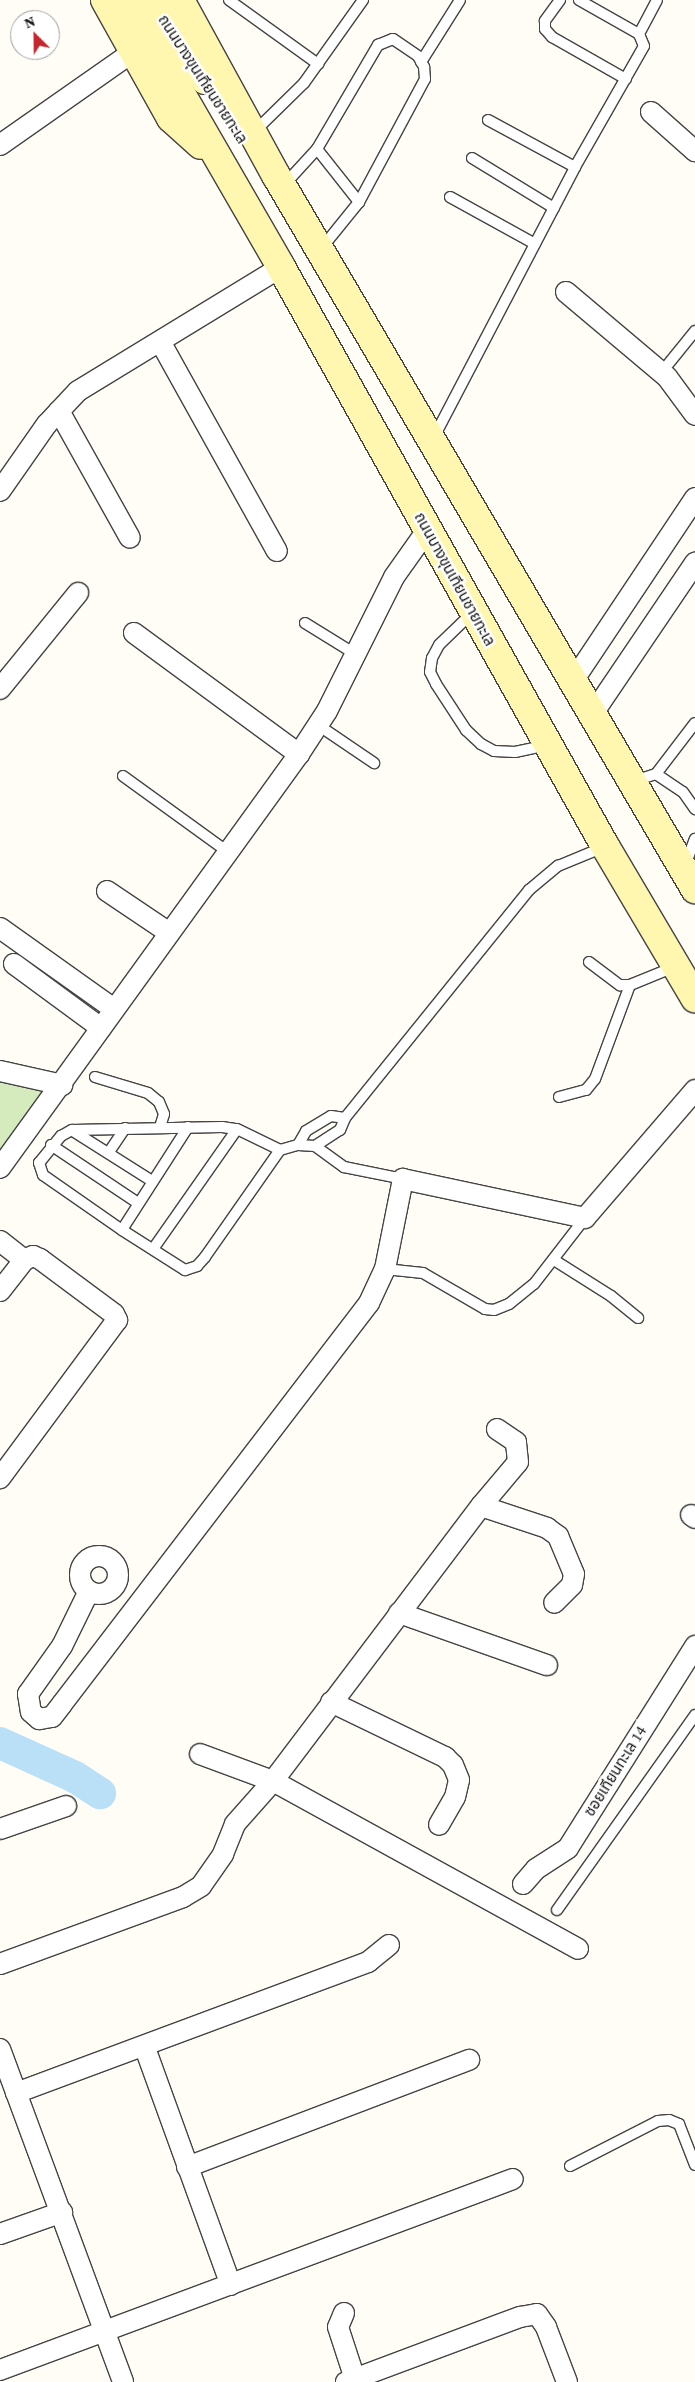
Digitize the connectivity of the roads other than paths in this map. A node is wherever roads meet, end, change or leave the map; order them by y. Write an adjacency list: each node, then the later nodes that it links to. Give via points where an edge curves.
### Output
1 (105, 0): 12 (main road, ถนนบางขุนเทียนชายทะเล)
2 (127, 0): 22 (main road, ถนนบางขุนเทียนชายทะเล)
3 (152, 0): 25 (main road, ถนนบางขุนเทียนชายทะเล, via 244,144)
4 (180, 0): 18 (main road, ถนนบางขุนเทียนชายทะเล)
5 (229, 0): 14 (lane)
6 (363, 0): 14 (lane)
7 (460, 0): 13 (lane)
8 (560, 0): 15 (lane, via 545,21 545,28 552,37)
9 (579, 0): 11 (lane)
10 (657, 0): 11 (lane)
11 (639, 34): 15 (lane, via 644,46)
12 (134, 51): 19 (street); 22 (main road, ถนนบางขุนเทียนชายทะเล, via 171,118)
13 (421, 62): 20 (lane, via 393,39 378,46); 27 (lane, via 425,78)
14 (318, 64): 18 (lane, via 304,83)
15 (626, 79): 24 (lane)
16 (651, 112): 21 (street)
17 (488, 120): 24 (lane)
18 (253, 133): 25 (main road, ถนนบางขุนเทียนชายทะเล)
19 (0, 144)
20 (317, 149): 25 (lane); 27 (lane)
21 (695, 151)
22 (218, 158): 31 (main road, ถนนบางขุนเทียนชายทะเล)
23 (472, 158): 28 (lane)
24 (575, 167): 28 (lane)
25 (280, 181): 30 (main road, ถนนบางขุนเทียนชายทะเล)
26 (450, 197): 29 (lane)
27 (358, 202): 30 (lane)
28 (554, 208): 29 (lane)
29 (535, 244): 38 (lane)
30 (321, 250): 38 (main road, ถนนบางขุนเทียนชายทะเล)
31 (281, 268): 34 (street); 41 (main road, ถนนบางขุนเทียนชายทะเล)
32 (566, 292): 35 (street)
33 (695, 331): 35 (lane)
34 (162, 343): 36 (street, via 78,391); 43 (street)
35 (661, 373): 37 (street)
36 (59, 411): 39 (street); 42 (street)
37 (695, 415)
38 (432, 440): 50 (main road, ถนนบางขุนเทียนชายทะเล)
39 (0, 491)
40 (695, 498): 50 (street)
41 (428, 529): 46 (main road, ถนนบางขุนเทียนชายทะเล); 49 (street, via 394,577)
42 (130, 538)
43 (277, 551)
44 (695, 563): 52 (street)
45 (78, 593): 51 (street)
46 (474, 612): 55 (main road, ถนนบางขุนเทียนชายทะเล); 55 (lane, via 439,645 432,658 430,672 436,684 466,730 481,744 494,751 515,752)
47 (305, 623): 49 (lane)
48 (134, 633): 56 (street)
49 (355, 654): 54 (street)
50 (573, 681): 52 (main road, ถนนบางขุนเทียนชายทะเล)
51 (2, 684)
52 (592, 716): 59 (main road, ถนนบางขุนเทียนชายทะเล)
53 (695, 723): 59 (lane)
54 (318, 725): 56 (street); 57 (lane)
55 (548, 745): 62 (main road, ถนนบางขุนเทียนชายทะเล)
56 (299, 754): 63 (street)
57 (374, 763)
58 (123, 776): 63 (lane)
59 (643, 778): 60 (lane, via 677,787); 64 (main road, ถนนบางขุนเทียนชายทะเล)
60 (694, 807)
61 (695, 839): 64 (lane)
62 (605, 846): 70 (main road, ถนนบางขุนเทียนชายทะเล); 80 (lane, via 558,866 529,890)
63 (228, 852): 67 (street)
64 (689, 879)
65 (107, 890): 67 (street)
66 (0, 928): 73 (street)
67 (168, 932): 73 (street)
68 (589, 962): 71 (lane, via 609,979)
69 (14, 964): 74 (street)
70 (676, 966): 71 (lane); 72 (main road, ถนนบางขุนเทียนชายทะเล)
71 (630, 985): 79 (lane, via 595,1079 586,1090)
72 (695, 998)
73 (114, 1009): 74 (street)
74 (101, 1028): 77 (street)
75 (0, 1071): 77 (street)
76 (95, 1077): 83 (lane, via 148,1093 159,1102 164,1114)
77 (62, 1085): 91 (street)
78 (695, 1090): 95 (street)
79 (559, 1097)
80 (345, 1118): 86 (lane, via 331,1116 306,1130); 88 (lane, via 340,1130)
81 (188, 1127): 83 (lane); 84 (lane); 93 (lane)
82 (125, 1128): 83 (lane); 85 (lane); 90 (lane)
83 (160, 1128)
84 (237, 1129): 89 (lane); 98 (lane)
85 (72, 1130): 87 (lane); 90 (lane)
86 (298, 1145): 88 (lane); 89 (lane)
87 (51, 1146): 94 (lane); 96 (lane, via 39,1163 43,1175)
88 (315, 1146): 92 (lane, via 344,1167)
89 (280, 1150): 98 (lane, via 197,1266 185,1270)
90 (109, 1152): 93 (lane)
91 (0, 1167)
92 (403, 1179): 95 (street); 101 (street)
93 (152, 1181): 94 (lane)
94 (138, 1203): 96 (lane)
95 (585, 1218): 100 (lane)
96 (122, 1230): 98 (lane)
97 (0, 1242): 99 (street)
98 (153, 1249)
99 (24, 1260): 102 (street); 105 (street, via 32,1256 40,1258 114,1314 117,1320)
100 (554, 1260): 101 (lane, via 516,1299 494,1310 423,1273); 103 (lane, via 611,1296)
101 (385, 1269): 107 (street, via 369,1303 62,1704 52,1717 39,1719 31,1712 28,1694 62,1646)
102 (0, 1291)
103 (638, 1318)
104 (497, 1430): 106 (street, via 516,1442 518,1462)
105 (0, 1478)
106 (481, 1506): 108 (street, via 547,1528 558,1536 574,1574 572,1585); 109 (street)
107 (89, 1591)
108 (554, 1603)
109 (399, 1613): 111 (street); 112 (street)
110 (695, 1646): 119 (street, ซอยเทียนทะเล 14, via 568,1848 536,1869)
111 (547, 1665)
112 (331, 1702): 115 (street); 117 (street, via 445,1757 453,1765 459,1780)
113 (695, 1715): 120 (lane)
114 (200, 1754): 115 (street)
115 (273, 1781): 122 (street); 123 (street, via 235,1824 223,1854 200,1886 183,1898)
116 (66, 1806): 118 (street)
117 (439, 1825)
118 (0, 1829)
119 (523, 1884)
120 (557, 1910)
121 (389, 1945): 124 (street, via 368,1962)
122 (578, 1949)
123 (0, 1964)
124 (145, 2048): 127 (street); 129 (street)
125 (0, 2049): 127 (street)
126 (469, 2060): 129 (street)
127 (16, 2093): 132 (street)
128 (695, 2165): 130 (lane, via 678,2124 669,2120 658,2121)
129 (187, 2166): 134 (street)
130 (570, 2166)
131 (513, 2179): 134 (street)
132 (62, 2212): 133 (street); 136 (street)
133 (0, 2234)
134 (231, 2285): 136 (street)
135 (344, 2313): 138 (street, via 338,2327)
136 (105, 2332): 137 (street); 139 (street)
137 (0, 2370)
138 (350, 2380): 140 (street, via 520,2317 537,2314 546,2327)
139 (123, 2382)
140 (566, 2382)

